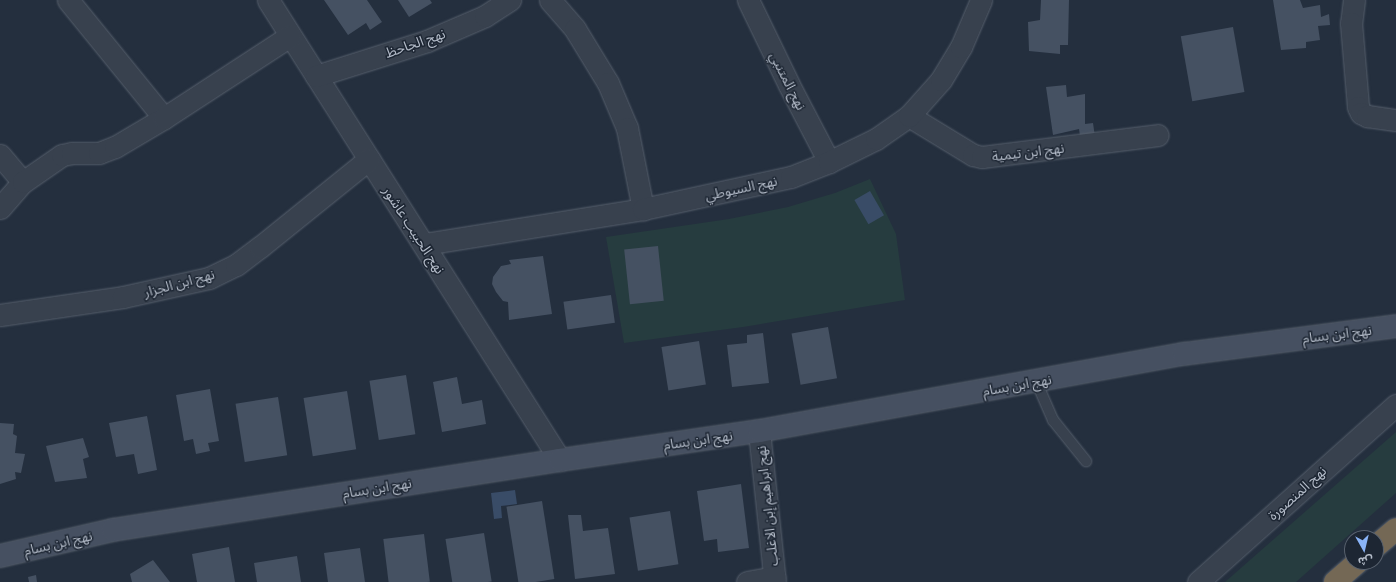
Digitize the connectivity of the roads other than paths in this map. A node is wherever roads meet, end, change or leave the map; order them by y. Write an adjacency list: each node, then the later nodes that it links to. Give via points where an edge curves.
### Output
1 (68, 0): 11 (street)
2 (268, 0): 8 (street, نهج الحبيب عاشور)
3 (510, 0): 9 (street, نهج الجاحظ, via 485,16 426,41)
4 (550, 0): 19 (street, via 575,29 608,83 627,128)
5 (748, 0): 16 (street, نهج المتنبي)
6 (981, 0): 10 (street, نهج السيوطي, via 961,47 942,80)
7 (1354, 0): 12 (street, via 1351,23 1358,107 1367,116)
8 (290, 36): 9 (street, نهج الحبيب عاشور); 11 (street)
9 (316, 76): 15 (street, نهج الحبيب عاشور)
10 (909, 116): 13 (street, نهج ابن تيمية, via 973,155 982,157); 16 (street, نهج السيوطي, via 876,139)
11 (164, 118): 17 (street, via 99,153 62,155)
12 (1396, 120)
13 (1158, 135)
14 (0, 155): 17 (street)
15 (369, 159): 20 (street, نهج الحبيب عاشور); 21 (street, نهج ابن الجزار, via 236,265 209,278 123,297)
16 (830, 162): 19 (street, نهج السيوطي, via 791,177)
17 (23, 182): 18 (street)
18 (0, 208)
19 (642, 209): 20 (street, نهج السيوطي)
20 (425, 244): 26 (street, نهج الحبيب عاشور)
21 (0, 315)
22 (1396, 326): 23 (street, نهج ابن بسام, via 1184,354)
23 (1036, 381): 25 (street, نهج ابن بسام); 27 (lane, via 1053,420)
24 (1396, 404): 34 (street, نهج المنصورة)
25 (759, 431): 26 (street, نهج ابن بسام); 32 (street, نهج ابراهيم إبن الاغلب)
26 (560, 460): 30 (street, نهج ابن بسام, via 113,530)
27 (1086, 461)
28 (1396, 528): 29 (highway)
29 (1384, 539)
30 (0, 556)
31 (1349, 570): 35 (highway)
32 (775, 580): 33 (street)
33 (747, 582)
34 (1198, 582)
35 (1335, 582)

